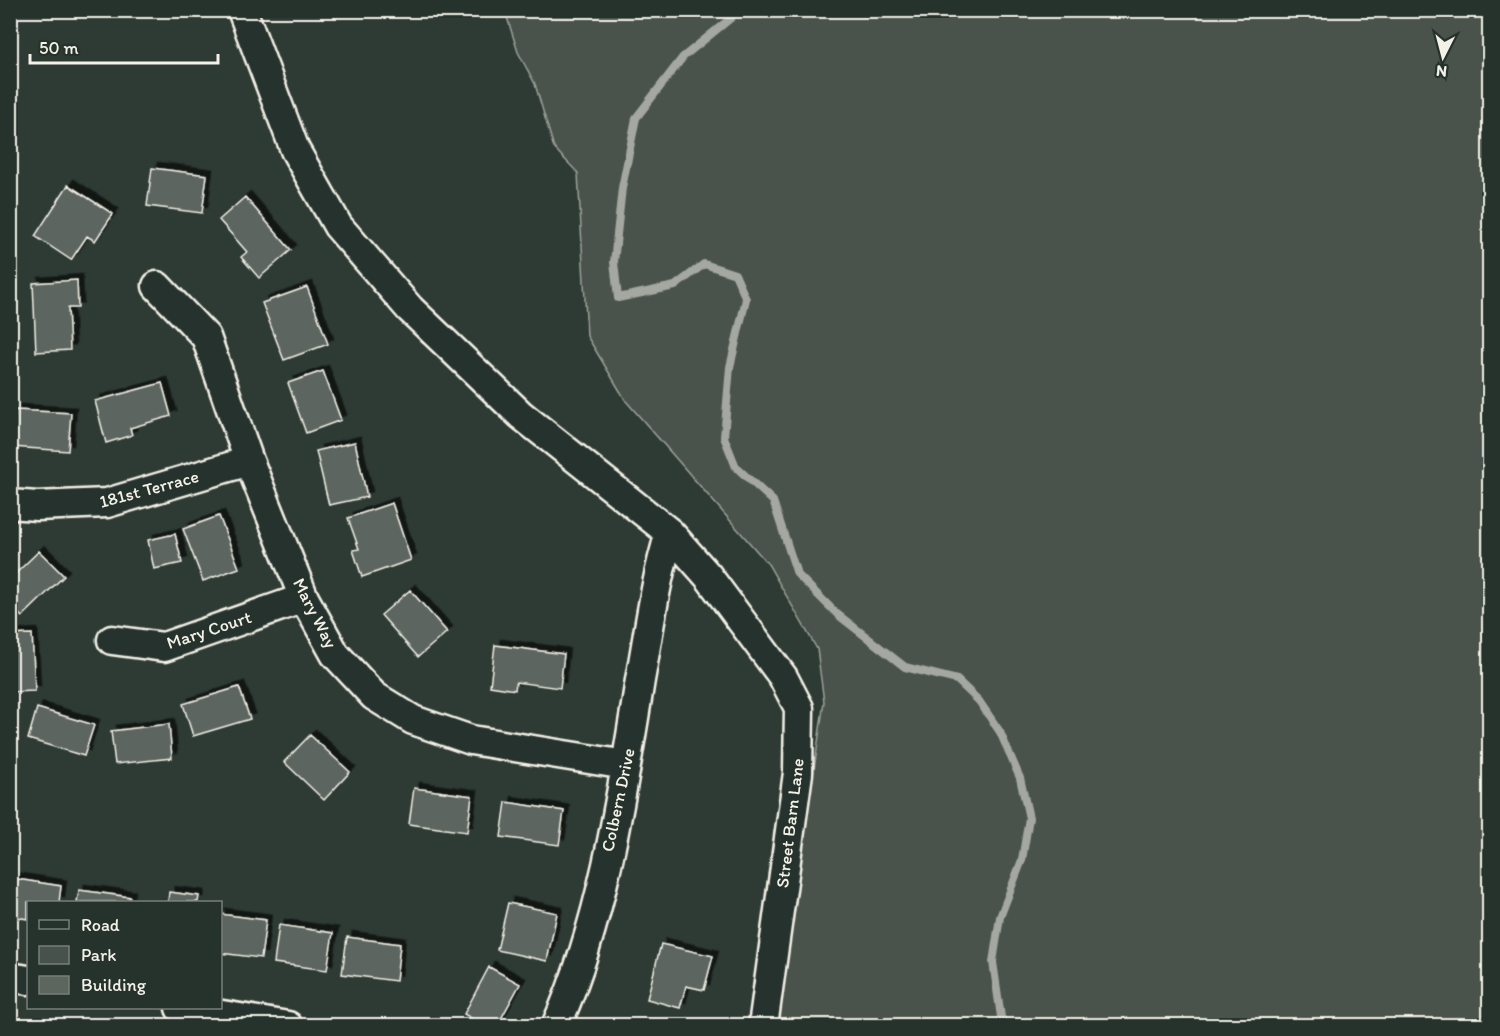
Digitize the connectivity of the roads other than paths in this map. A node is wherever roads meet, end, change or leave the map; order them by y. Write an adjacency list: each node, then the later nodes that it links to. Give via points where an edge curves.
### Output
1 (242, 10): 5 (street, Street Barn Lane, via 295,150 338,226 410,309 521,415)
2 (157, 286): 3 (street, Mary Way, via 206,337)
3 (249, 461): 4 (street, 181st Terrace, via 107,503); 6 (street, Mary Way)
4 (10, 504)
5 (670, 533): 8 (street, Colbern Drive, via 659,570); 15 (street, Street Barn Lane, via 708,576 783,677 799,708 798,773)
6 (304, 598): 7 (street, Mary Court, via 164,647); 8 (street, Mary Way, via 335,654 374,696 413,720 471,740)
7 (112, 640)
8 (627, 765): 14 (street, Colbern Drive, via 586,948)
9 (10, 976): 10 (street)
10 (27, 980)
11 (182, 1009): 12 (street)
12 (207, 1019): 13 (street)
13 (288, 1026)
14 (556, 1026)
15 (763, 1026)

